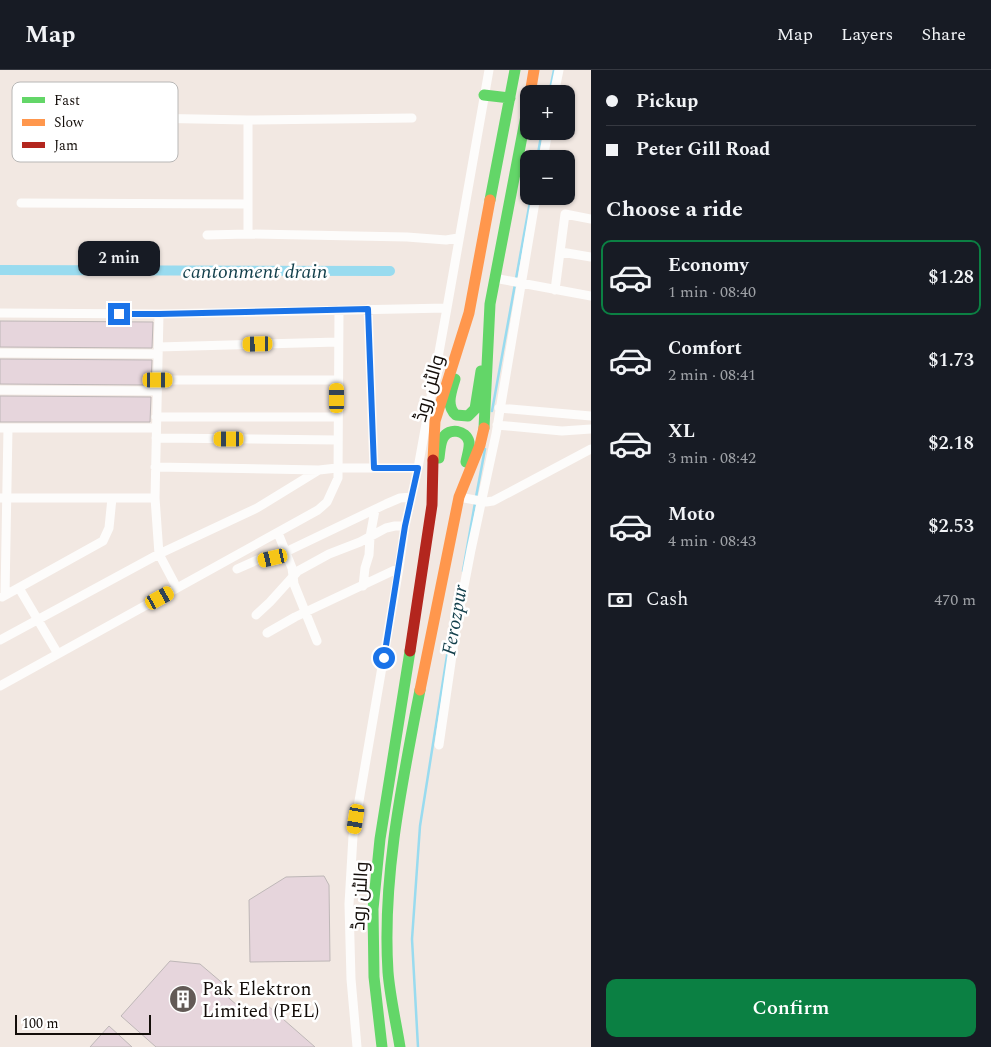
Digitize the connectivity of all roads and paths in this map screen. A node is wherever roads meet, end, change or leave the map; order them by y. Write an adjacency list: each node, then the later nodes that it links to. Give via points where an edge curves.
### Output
1 (489, 70): 7 (street)
2 (515, 70): 8 (main road, والٹن روڈ)
3 (534, 70): 5 (main road)
4 (559, 70): 6 (street)
5 (532, 85)
6 (556, 85)
7 (484, 95): 8 (main road); 19 (street)
8 (510, 98): 32 (main road, والٹن روڈ)
9 (412, 118): 11 (street)
10 (178, 119): 11 (street)
11 (248, 120): 14 (street)
12 (521, 140): 22 (main road, والٹن روڈ)
13 (21, 203): 14 (street)
14 (248, 204): 17 (street)
15 (534, 205): 23 (street)
16 (591, 218): 20 (street, via 566,214)
17 (248, 234): 18 (street); 19 (street)
18 (207, 235)
19 (458, 238): 27 (street)
20 (561, 252): 21 (street); 24 (street)
21 (591, 257)
22 (494, 278): 23 (street); 26 (main road, والٹن روڈ)
23 (520, 283): 24 (street); 40 (street)
24 (555, 290): 25 (street)
25 (591, 296)
26 (490, 304): 32 (main road, via 475,410 462,417 453,413 450,406); 57 (main road, والٹن روڈ, via 485,422 480,445)
27 (447, 308): 28 (street); 54 (street)
28 (368, 309): 29 (street); 53 (street)
29 (339, 310): 31 (street); 33 (street)
30 (0, 312): 31 (street)
31 (159, 314): 34 (street)
32 (468, 316): 62 (main road, والٹن روڈ, via 435,421)
33 (338, 342): 34 (street); 37 (street)
34 (158, 351): 35 (street); 36 (street)
35 (0, 353)
36 (158, 380): 37 (street); 39 (street)
37 (337, 380): 43 (street)
38 (0, 390): 39 (street)
39 (157, 391): 42 (street)
40 (499, 408): 41 (street); 44 (street)
41 (591, 416)
42 (156, 417): 43 (street); 46 (street)
43 (337, 417): 49 (street)
44 (497, 425): 47 (street, via 562,431); 61 (street)
45 (4, 428): 46 (street); 58 (street)
46 (156, 428): 48 (street)
47 (591, 429)
48 (156, 438): 49 (street); 51 (street)
49 (337, 440): 52 (street)
50 (591, 449): 61 (street, via 493,501)
51 (155, 467): 55 (street); 60 (street)
52 (337, 468): 53 (street); 55 (street); 65 (street, via 338,478 327,502)
53 (374, 468): 54 (street)
54 (418, 468): 56 (street)
55 (319, 470): 68 (street, via 257,508)
56 (411, 497): 63 (street, via 400,498); 64 (street)
57 (459, 497): 61 (street); 62 (main road, via 469,443 465,435 454,431 444,436 441,442); 87 (main road, والٹن روڈ, via 410,740 393,844 388,905 388,973)
58 (3, 498): 59 (street); 75 (street)
59 (112, 498): 60 (street); 73 (street, via 109,528 103,541)
60 (155, 498): 68 (street)
61 (481, 501): 84 (street, via 456,628)
62 (432, 505): 86 (main road, والٹن روڈ, via 380,839 373,908 374,976)
63 (374, 510): 66 (street); 67 (street)
64 (405, 526): 66 (street, via 395,526); 69 (street)
65 (278, 533): 67 (street); 74 (street)
66 (370, 537): 71 (street, via 329,554); 72 (street)
67 (286, 551): 70 (street); 71 (street)
68 (159, 554): 74 (street); 78 (street)
69 (399, 568): 72 (street); 85 (street, via 353,836 351,979)
70 (237, 569)
71 (294, 576): 76 (street); 77 (street)
72 (363, 586): 76 (street)
73 (19, 588): 75 (street); 78 (street)
74 (177, 588): 82 (street)
75 (3, 597)
76 (305, 613): 79 (street); 81 (street)
77 (256, 615)
78 (37, 620): 80 (street); 82 (street)
79 (267, 633)
80 (0, 640)
81 (317, 642)
82 (58, 654): 83 (street)
83 (0, 686)
84 (439, 745)
85 (357, 1047)
86 (382, 1047)
87 (400, 1047)

